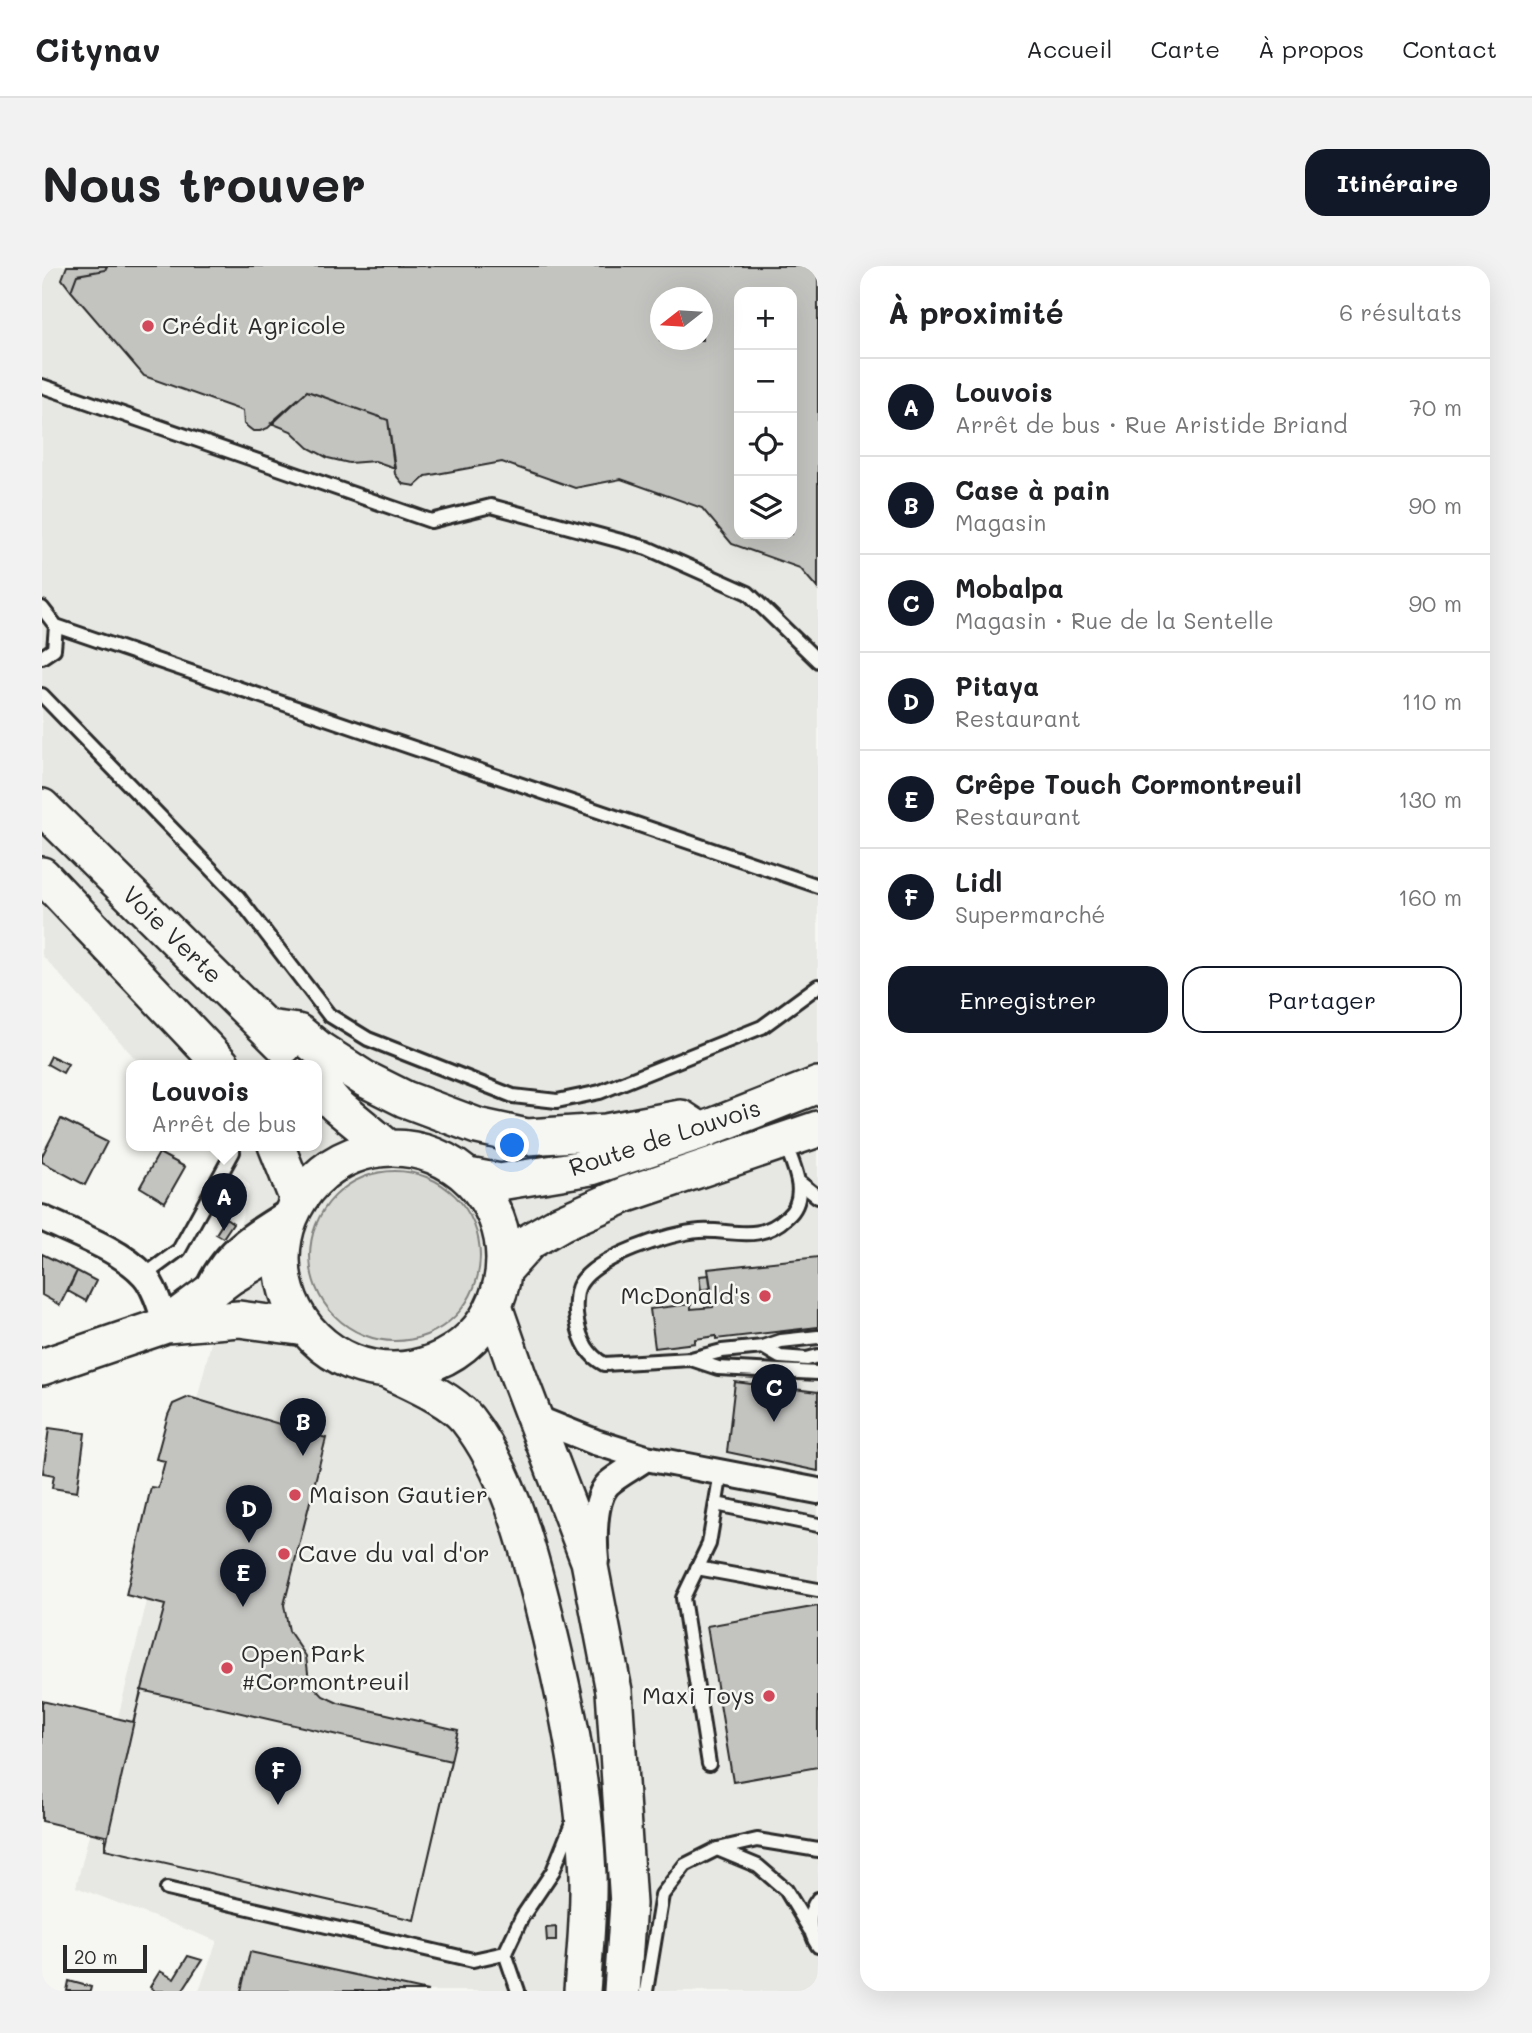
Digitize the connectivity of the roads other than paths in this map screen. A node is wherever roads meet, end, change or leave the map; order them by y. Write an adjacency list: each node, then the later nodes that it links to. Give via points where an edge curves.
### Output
1 (42, 386): 5 (lane, via 431,521 491,506 648,548 748,593)
2 (42, 608): 3 (lane)
3 (56, 625): 4 (lane, via 54,649); 9 (lane)
4 (42, 657)
5 (818, 661)
6 (42, 695): 10 (lane, via 238,897 328,1014 368,1038 513,1096 557,1101 600,1092 762,1027)
7 (42, 807): 11 (main road, Voie Verte)
8 (42, 875): 12 (main road, Voie Verte)
9 (814, 886)
10 (818, 986)
11 (268, 1028): 13 (main road, Voie Verte); 17 (main road, via 298,1032 365,1079 477,1126 527,1137 606,1132 681,1118)
12 (217, 1060)
13 (296, 1060)
14 (818, 1085): 17 (main road, Route de Louvois)
15 (322, 1089): 19 (main road)
16 (818, 1129): 18 (main road, Route de Louvois)
17 (701, 1131): 22 (main road, Route de Louvois, via 591,1167 500,1182)
18 (784, 1139): 23 (lane); 28 (main road, Route de Louvois, via 627,1194 561,1223 530,1241)
19 (387, 1147): 22 (main road, via 416,1149 444,1159); 25 (main road, via 352,1154 321,1173)
20 (278, 1151): 25 (main road)
21 (233, 1152): 29 (lane, via 179,1250)
22 (468, 1176): 28 (main road, via 489,1203 502,1235)
23 (799, 1182): 24 (lane); 37 (lane, via 799,1202 773,1227 749,1235 700,1231 645,1244 597,1265 579,1285 576,1314 580,1340 596,1360 604,1364)
24 (818, 1197)
25 (295, 1205): 27 (main road); 30 (street, via 237,1246 216,1271)
26 (42, 1218): 29 (street, via 117,1255)
27 (282, 1246): 30 (main road); 33 (main road, via 282,1276 291,1304)
28 (504, 1270): 31 (main road)
29 (145, 1275): 32 (street)
30 (205, 1295): 32 (main road)
31 (494, 1306): 39 (main road, via 475,1334 450,1355 419,1367); 41 (main road)
32 (166, 1325): 33 (main road, via 239,1319); 38 (main road)
33 (306, 1328): 39 (main road, via 328,1350 356,1364)
34 (818, 1337): 35 (lane)
35 (763, 1347): 36 (lane, via 780,1357); 37 (lane, via 722,1350)
36 (818, 1356)
37 (691, 1359): 40 (lane, via 718,1368)
38 (42, 1367)
39 (386, 1370): 51 (main road, via 466,1417 496,1464 527,1544 565,1692)
40 (818, 1373)
41 (534, 1417): 42 (street); 49 (main road, via 589,1561)
42 (646, 1458): 43 (street); 49 (street, via 603,1491 593,1536)
43 (721, 1472): 44 (street); 45 (lane)
44 (818, 1491)
45 (716, 1504): 46 (lane); 47 (lane, via 709,1544)
46 (818, 1525)
47 (697, 1568): 48 (lane); 50 (lane, via 683,1598)
48 (818, 1590)
49 (614, 1691): 61 (main road, via 628,1904)
50 (709, 1764)
51 (582, 1797): 58 (lane, via 553,1871 522,1917); 60 (main road, via 588,1876)
52 (717, 1849): 53 (lane, via 757,1840); 56 (lane, via 758,1866 786,1890); 62 (lane, via 685,1865 662,1895)
53 (818, 1850)
54 (167, 1889): 58 (lane, via 472,1960)
55 (818, 1899): 56 (lane)
56 (810, 1930): 57 (lane)
57 (818, 1946)
58 (505, 1954): 59 (lane)
59 (518, 1991)
60 (582, 1991)
61 (622, 1991)
62 (646, 1991)

